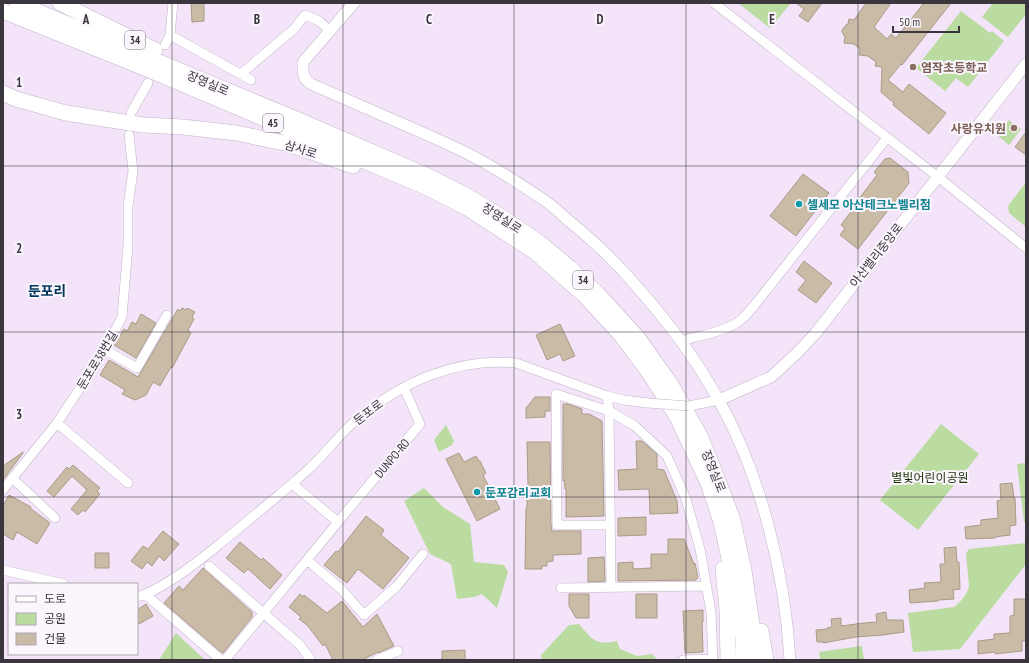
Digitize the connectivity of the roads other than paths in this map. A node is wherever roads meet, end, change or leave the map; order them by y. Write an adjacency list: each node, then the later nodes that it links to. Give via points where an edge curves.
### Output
1 (17, 3): 13 (highway, 장영실로)
2 (60, 3): 13 (highway, 34, via 153,49)
3 (173, 3): 8 (street)
4 (354, 3): 7 (street)
5 (714, 3): 18 (street)
6 (3, 10): 21 (highway, 장영실로 / 45, via 428,188 467,208)
7 (330, 31): 11 (street, via 319,21 305,15 294,29); 23 (street, via 303,62 305,80 486,164 546,201 619,266)
8 (170, 35): 9 (street); 11 (street)
9 (165, 44)
10 (1026, 64): 19 (street, 아산밸리중앙로)
11 (241, 74): 12 (street)
12 (251, 80)
13 (207, 82): 35 (highway, 장영실로 / 34, via 430,177 505,219 540,243 598,294 633,332 658,365 699,434)
14 (148, 83): 16 (street)
15 (3, 93): 21 (highway, 삼사로 / 34, via 66,113 143,125 236,133 284,143 357,168 426,198)
16 (131, 113)
17 (129, 135): 24 (street, 둔포로38번길, via 133,171 128,206 128,246 122,317)
18 (887, 138): 19 (street); 23 (street, via 742,319 724,329)
19 (938, 177): 20 (street); 27 (street, 아산밸리중앙로, via 815,334 796,354 771,377)
20 (1026, 248)
21 (535, 252): 32 (highway, 장영실로 / 34, via 584,296 621,335 677,416)
22 (167, 315): 24 (street, via 137,368)
23 (681, 341): 27 (street)
24 (105, 350): 29 (street, 둔포로38번길)
25 (404, 388): 26 (street, 둔포로, via 436,372 466,364 502,362 516,363 538,370); 37 (street, DUNPO-RO, via 420,424); 47 (street, 둔포로, via 378,403 354,422 309,469 208,554 172,579)
26 (607, 396): 27 (street, 둔포로, bridge, via 689,406); 28 (street)
27 (719, 400): 60 (street, via 749,467 765,514 782,587)
28 (609, 412): 38 (street); 38 (street, via 556,394 557,525); 44 (street, via 635,426 667,456 686,500)
29 (56, 422): 30 (street, 둔포로38번길); 31 (street)
30 (12, 478): 34 (street, 둔포로38번길); 36 (street)
31 (128, 483)
32 (708, 483): 56 (highway, via 723,567); 57 (highway, 장영실로 / 34, via 722,522 736,589 743,639)
33 (296, 487): 37 (street)
34 (3, 490)
35 (732, 517): 58 (highway, 장영실로 / 34, via 744,570 754,638); 59 (highway, via 748,560)
36 (55, 518)
37 (338, 522): 40 (street, DUNPO-RO)
38 (610, 525): 45 (street)
39 (423, 554): 40 (street, via 397,586 364,616 341,589)
40 (307, 560): 48 (street, DUNPO-RO)
41 (209, 566): 48 (street)
42 (3, 570): 43 (street)
43 (60, 583)
44 (707, 586): 45 (street); 55 (street)
45 (611, 587): 46 (street)
46 (561, 588)
47 (141, 596): 50 (street)
48 (264, 614): 51 (street, DUNPO-RO); 52 (street, via 300,645)
49 (398, 651): 53 (street)
50 (221, 660)
51 (225, 660)
52 (311, 660)
53 (377, 660)
54 (683, 660): 55 (street)
55 (713, 660)
56 (728, 660)
57 (743, 660)
58 (754, 660)
59 (766, 660)
60 (790, 660)

